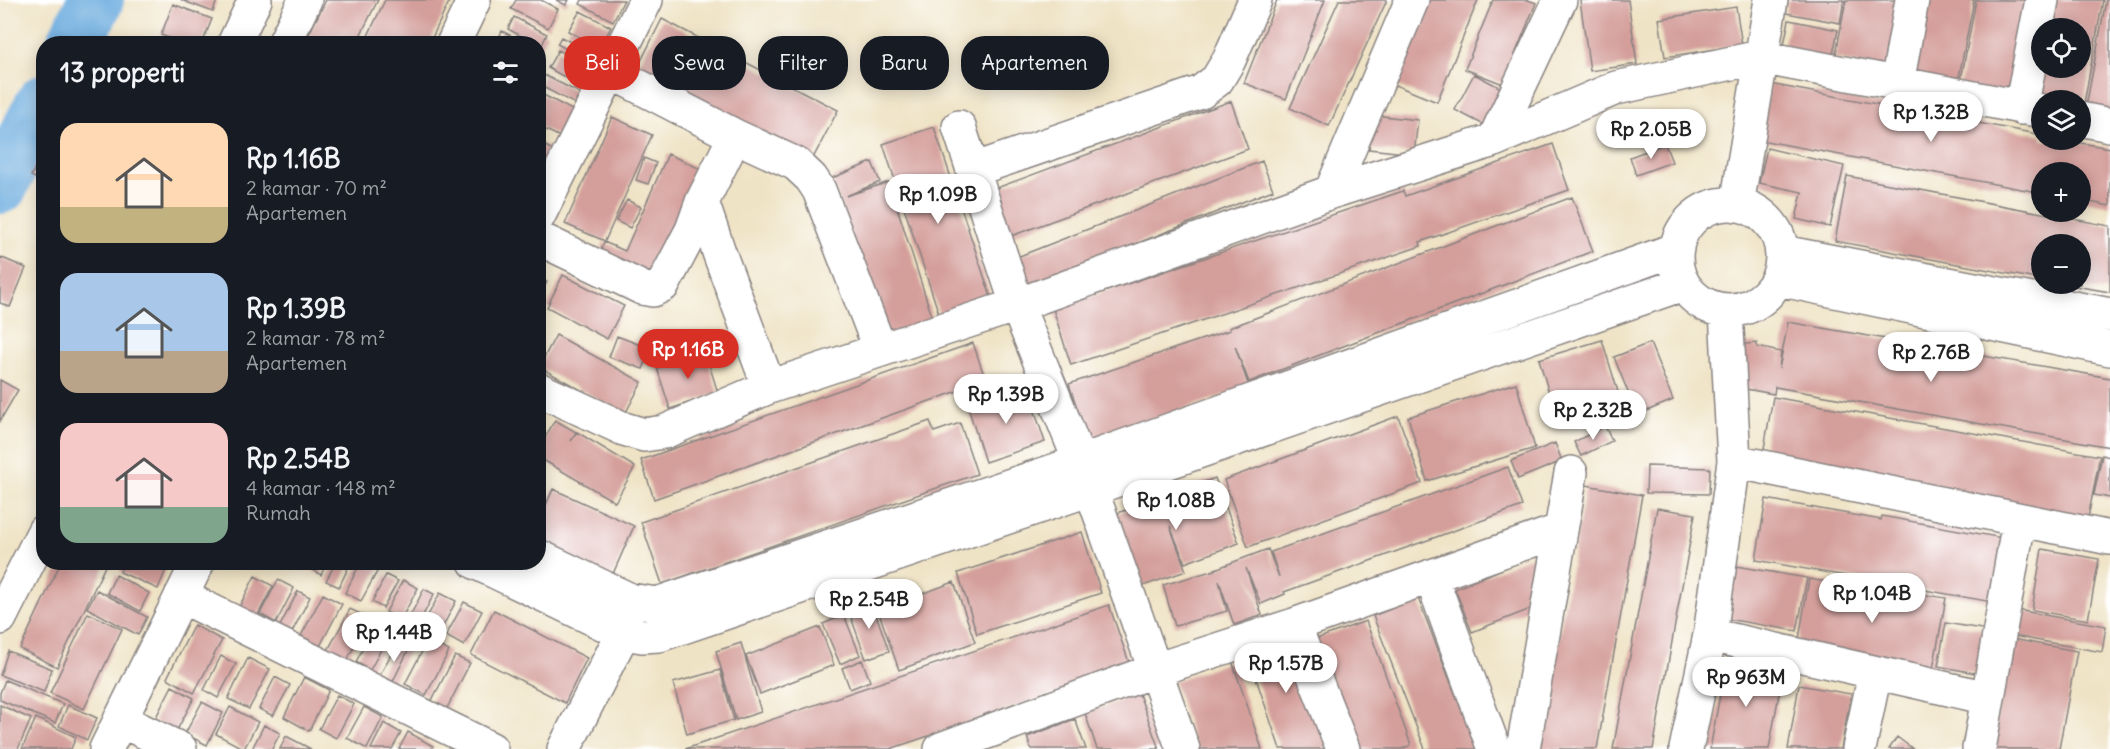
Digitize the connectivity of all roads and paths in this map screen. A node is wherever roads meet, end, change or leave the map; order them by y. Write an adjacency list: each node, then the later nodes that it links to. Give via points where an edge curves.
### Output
1 (255, 0): 11 (street)
2 (305, 0): 12 (street)
3 (474, 0): 13 (street)
4 (646, 0): 14 (street)
5 (1255, 0): 26 (street, via 1229,60 1217,80 1201,92)
6 (1412, 0): 27 (street)
7 (1560, 0): 25 (street)
8 (1771, 0): 15 (street)
9 (1912, 0): 16 (street)
10 (2042, 0): 19 (street)
11 (238, 36)
12 (288, 36)
13 (457, 36)
14 (628, 36)
15 (1760, 57): 16 (street); 25 (street, via 1616,88); 30 (street)
16 (1897, 84): 20 (street)
17 (640, 87): 24 (street)
18 (602, 90): 28 (street)
19 (2033, 90)
20 (2031, 110)
21 (2091, 121): 22 (street)
22 (2110, 124)
23 (959, 127): 26 (street)
24 (735, 136): 29 (street); 38 (street, via 796,164 811,178)
25 (1494, 140): 27 (street)
26 (973, 170): 35 (street)
27 (1331, 192): 35 (street)
28 (546, 201)
29 (702, 202): 31 (street, via 663,285 653,290); 40 (street)
30 (1737, 205): 32 (street, via 1717,206 1698,214 1684,229); 33 (street, via 1754,210 1778,235)
31 (546, 242)
32 (1677, 249): 34 (street, via 1677,267); 44 (street)
33 (1780, 266): 36 (street, via 1757,304); 37 (street); 39 (street)
34 (1683, 284): 36 (street, via 1701,303); 44 (street)
35 (1017, 305): 38 (street); 44 (street)
36 (1726, 311): 42 (street)
37 (2110, 315)
38 (880, 349): 40 (street)
39 (2110, 349)
40 (769, 387): 41 (street, via 664,432 644,435)
41 (546, 393)
42 (1734, 461): 45 (street); 58 (street)
43 (1571, 473): 46 (street)
44 (1086, 476): 54 (street, via 657,604); 57 (street, via 659,635); 59 (street)
45 (2019, 520): 47 (street); 61 (street)
46 (1561, 530): 52 (street); 72 (street)
47 (2110, 538)
48 (36, 547): 55 (street)
49 (546, 560): 54 (street)
50 (194, 570): 53 (street)
51 (492, 570): 57 (street)
52 (1431, 576): 56 (street); 71 (street)
53 (181, 596): 62 (street); 66 (street)
54 (630, 600): 57 (street)
55 (0, 618)
56 (1294, 625): 59 (street); 70 (street)
57 (623, 633): 67 (street)
58 (1710, 635): 60 (street); 73 (street)
59 (1155, 670): 63 (street); 69 (street)
60 (1875, 673): 61 (street); 74 (street)
61 (1988, 698): 75 (street)
62 (120, 720): 64 (street); 65 (street)
63 (1014, 737): 68 (street)
64 (106, 749)
65 (180, 749)
66 (491, 749)
67 (564, 749)
68 (941, 749)
69 (1182, 749)
70 (1342, 749)
71 (1494, 749)
72 (1523, 749)
73 (1686, 749)
74 (1859, 749)
75 (1979, 749)

